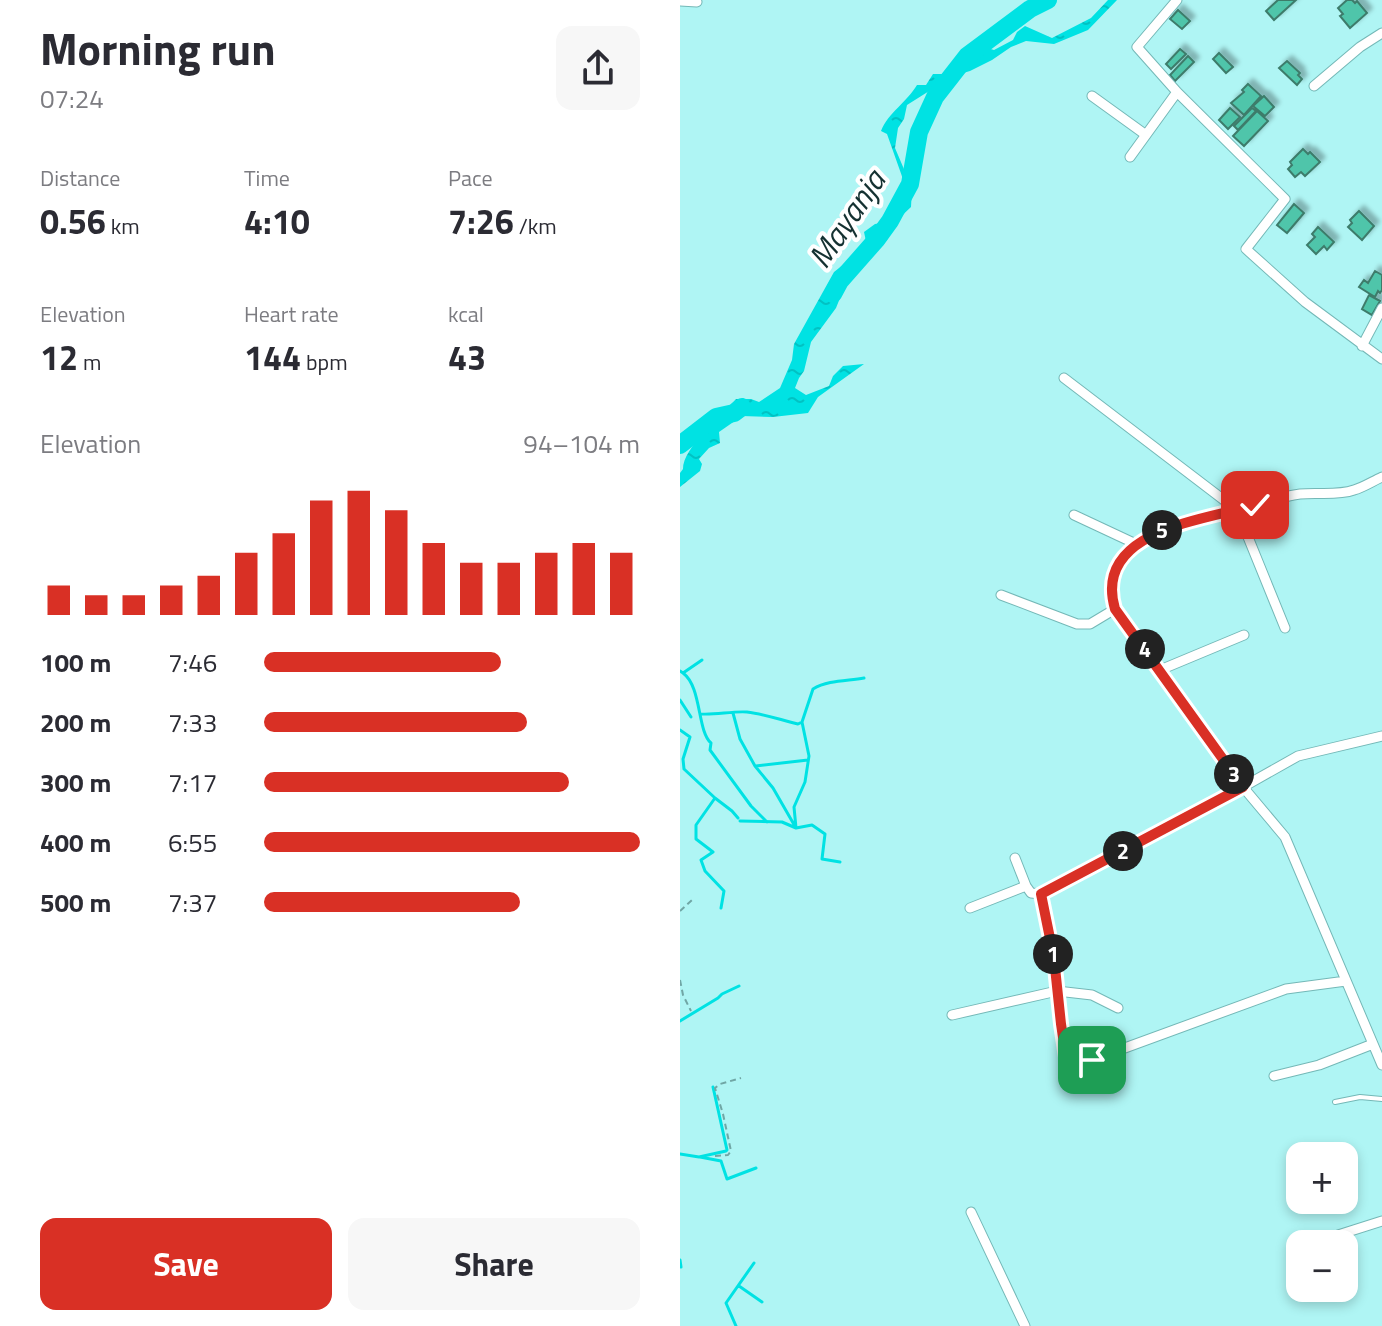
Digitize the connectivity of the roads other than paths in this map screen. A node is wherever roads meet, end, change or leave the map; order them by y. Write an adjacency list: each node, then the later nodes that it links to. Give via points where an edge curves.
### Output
1 (1177, 0): 6 (street, via 1137,47)
2 (680, 1): 3 (street)
3 (697, 2)
4 (1382, 33): 5 (street)
5 (1314, 86)
6 (1177, 92): 8 (street); 11 (street, via 1285,199 1246,249)
7 (1092, 96): 8 (street)
8 (1146, 135): 9 (street)
9 (1130, 157)
10 (1382, 308): 11 (street)
11 (1362, 346): 12 (street)
12 (1382, 359)
13 (1064, 378): 15 (street)
14 (1382, 477): 15 (street, via 1354,491 1299,494)
15 (1237, 510): 17 (street, via 1154,533); 20 (street)
16 (1074, 515): 17 (street)
17 (1136, 544): 19 (street, via 1114,571)
18 (1001, 595): 19 (street, via 1077,624 1090,624)
19 (1115, 609): 22 (street)
20 (1285, 628)
21 (1244, 635): 22 (street)
22 (1160, 670): 24 (street)
23 (1382, 736): 24 (street, via 1298,756)
24 (1243, 787): 27 (street); 29 (street, via 1285,837)
25 (1015, 858): 26 (street)
26 (1026, 886): 27 (street); 28 (street)
27 (1041, 894): 30 (street)
28 (970, 908)
29 (1346, 981): 30 (street, via 1286,989 1092,1060 1069,1077); 33 (street)
30 (1057, 991): 31 (street, via 1092,995); 32 (street)
31 (1118, 1008)
32 (952, 1015)
33 (1373, 1044): 34 (street); 35 (street)
34 (1382, 1065)
35 (1274, 1076)
36 (1382, 1099): 37 (lane)
37 (1335, 1102)
38 (971, 1212): 41 (street)
39 (1382, 1221): 40 (street)
40 (1354, 1230)
41 (1025, 1326)

